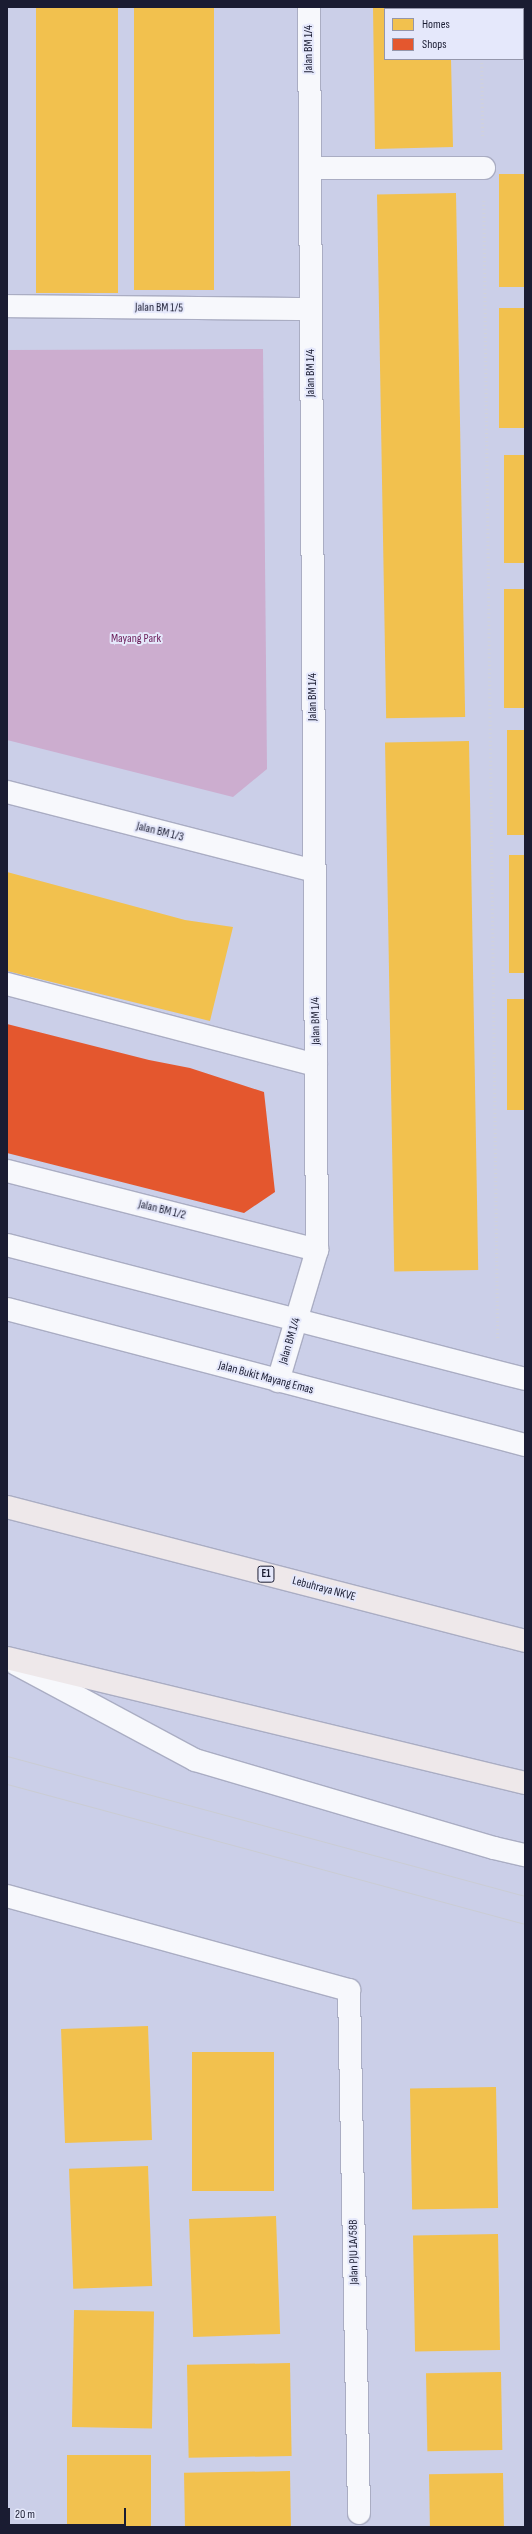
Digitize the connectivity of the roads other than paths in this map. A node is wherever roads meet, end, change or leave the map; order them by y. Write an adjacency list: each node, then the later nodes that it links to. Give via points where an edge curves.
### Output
1 (309, 7): 2 (street, Jalan BM 1/4)
2 (310, 168): 3 (street); 5 (street, Jalan BM 1/4)
3 (484, 168)
4 (7, 306): 5 (street, Jalan BM 1/5)
5 (311, 309): 7 (street, Jalan BM 1/4)
6 (7, 792): 7 (street, Jalan BM 1/3)
7 (314, 871): 9 (street, Jalan BM 1/4)
8 (7, 984): 9 (street)
9 (316, 1065): 12 (street, Jalan BM 1/4)
10 (7, 1171): 12 (street, Jalan BM 1/2)
11 (7, 1245): 14 (street)
12 (317, 1250): 14 (street, Jalan BM 1/4)
13 (7, 1308): 16 (street, Jalan Bukit Mayang Emas)
14 (296, 1321): 15 (street); 16 (street, Jalan BM 1/4)
15 (525, 1379)
16 (278, 1381): 17 (street, Jalan Bukit Mayang Emas)
17 (525, 1445)
18 (7, 1507): 19 (highway, Lebuhraya NKVE / E1)
19 (525, 1641)
20 (7, 1658): 21 (highway); 22 (street, via 195,1760)
21 (525, 1783)
22 (525, 1855)
23 (7, 1896): 24 (street, Jalan PJU 1A/58B, via 348,1990)
24 (359, 2513)

